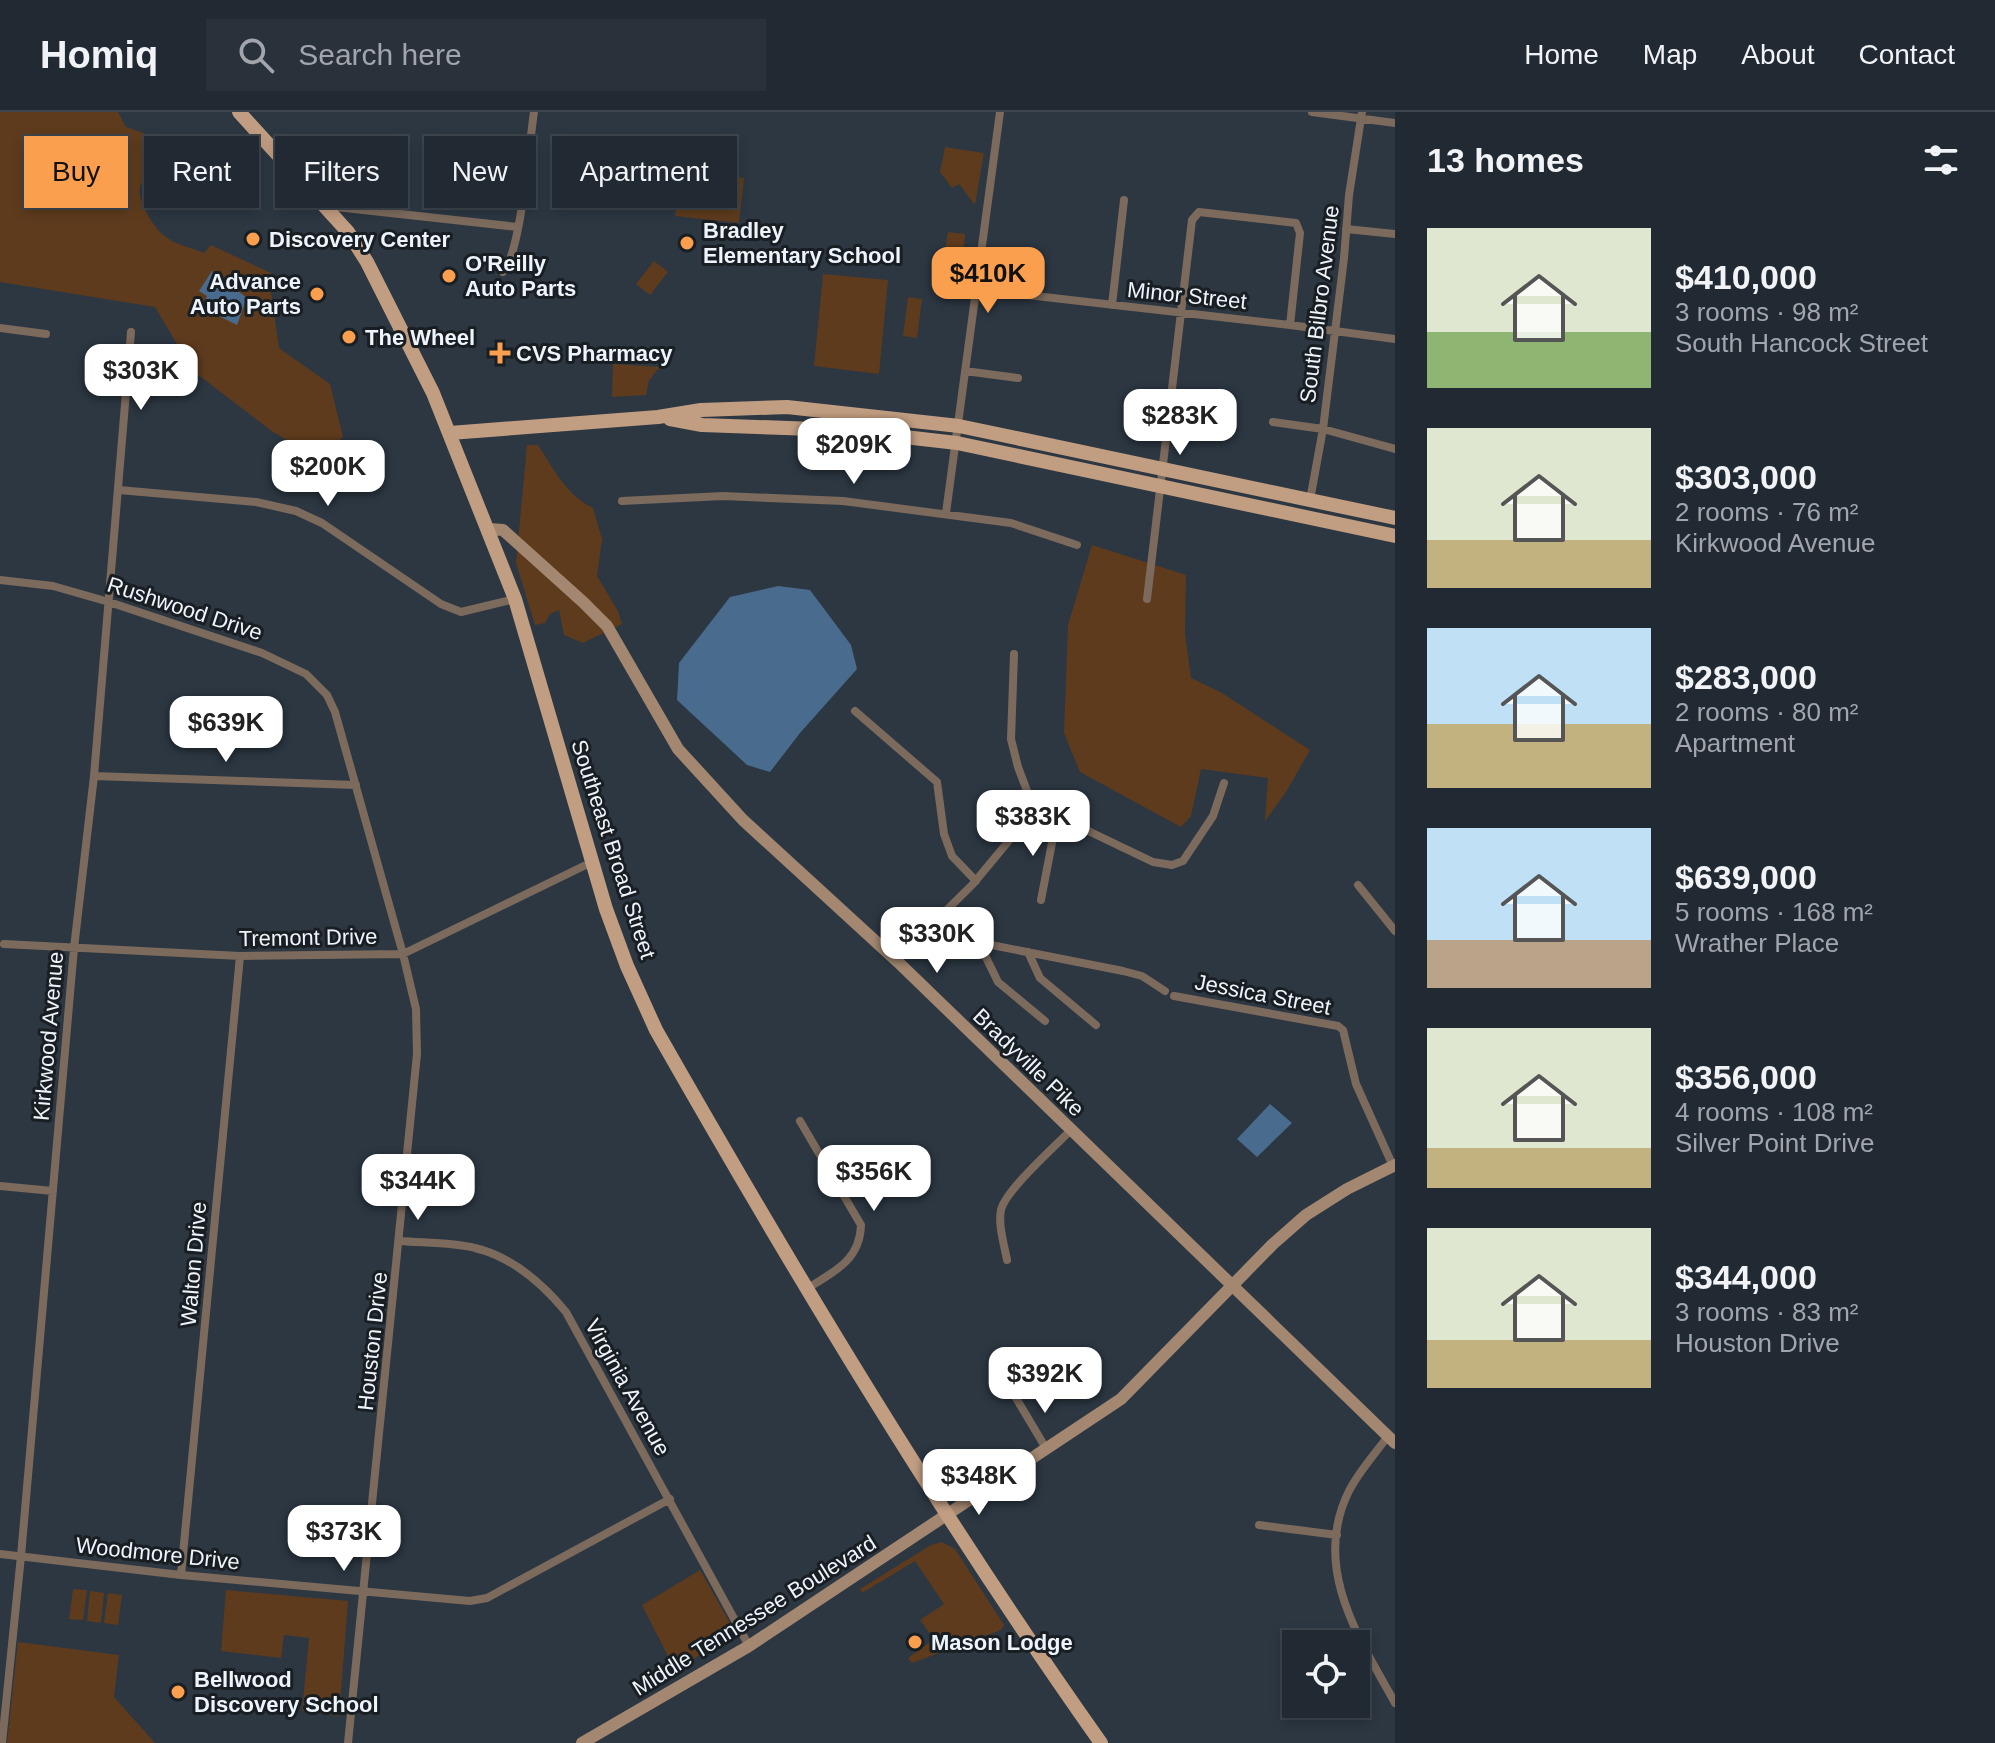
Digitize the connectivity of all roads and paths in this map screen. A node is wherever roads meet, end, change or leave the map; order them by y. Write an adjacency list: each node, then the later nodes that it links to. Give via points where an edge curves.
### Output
1 (239, 112): 7 (main road, Southeast Broad Street)
2 (534, 112): 11 (street)
3 (1000, 112): 15 (street)
4 (1312, 112): 5 (street)
5 (1362, 116): 6 (street); 12 (street, South Bilbro Avenue)
6 (1395, 123)
7 (275, 150)
8 (1124, 200): 16 (street)
9 (329, 208): 30 (main road, Southeast Broad Street, via 367,262)
10 (345, 208): 11 (street)
11 (518, 227): 14 (street, via 510,264)
12 (1346, 229): 13 (street); 20 (street, South Bilbro Avenue)
13 (1395, 234)
14 (503, 272)
15 (975, 289): 16 (street, Minor Street); 24 (street)
16 (1112, 305): 17 (street, Minor Street)
17 (1182, 312): 18 (street, Minor Street); 18 (street, via 1192,220 1199,212 1296,223 1300,233); 33 (street)
18 (1290, 325): 20 (street, Minor Street)
19 (0, 328): 22 (street)
20 (1334, 330): 23 (street, Minor Street); 29 (street, South Bilbro Avenue)
21 (131, 332): 35 (street, Kirkwood Avenue)
22 (46, 334)
23 (1395, 339)
24 (965, 371): 25 (street); 28 (street)
25 (1018, 378)
26 (658, 417): 28 (main road, via 787,407); 30 (main road); 31 (main road, via 702,425 843,430)
27 (1273, 422): 29 (street)
28 (959, 426): 31 (street); 33 (main road)
29 (1323, 429): 32 (street); 36 (street, South Bilbro Avenue)
30 (450, 433): 40 (main road, Southeast Broad Street)
31 (957, 443): 34 (main road); 38 (street)
32 (1395, 449)
33 (1162, 467): 34 (street); 36 (main road)
34 (1160, 486): 41 (main road); 45 (street)
35 (119, 490): 44 (street, via 278,505 322,523 441,604 461,612); 46 (street, Kirkwood Avenue)
36 (1310, 500): 39 (main road)
37 (622, 501): 38 (street, via 723,496 843,501)
38 (946, 513): 42 (street, via 1011,523)
39 (1395, 518)
40 (489, 529): 44 (main road, Southeast Broad Street); 67 (main road, Bradyville Pike, via 503,530 607,626 698,774)
41 (1395, 536)
42 (1077, 545)
43 (0, 580): 46 (street, Rushwood Drive, via 53,586)
44 (515, 599): 55 (main road, Southeast Broad Street)
45 (1147, 599)
46 (109, 602): 49 (street, Rushwood Drive, via 286,663 327,695); 50 (street, Kirkwood Avenue)
47 (1014, 654): 54 (street, via 1011,739)
48 (855, 711): 56 (street, via 937,782 952,856)
49 (335, 712): 52 (street, Houston Drive)
50 (94, 776): 52 (street); 63 (street, Kirkwood Avenue)
51 (1224, 783): 53 (street, via 1213,816 1183,861 1172,865)
52 (356, 785): 65 (street, Houston Drive)
53 (1056, 822): 54 (street); 58 (street)
54 (1039, 823): 56 (street, via 1012,837)
55 (592, 862): 65 (street, Tremont Drive); 78 (main road, Southeast Broad Street, via 627,966 656,1030)
56 (976, 881): 60 (street)
57 (1358, 885): 59 (street)
58 (1041, 900)
59 (1395, 931)
60 (917, 939): 61 (street, Jessica Street); 67 (street)
61 (979, 943): 64 (street, Jessica Street); 68 (street, via 998,982)
62 (4, 944): 63 (street, Tremont Drive)
63 (74, 948): 66 (street, Tremont Drive); 74 (street, Kirkwood Avenue)
64 (1028, 952): 69 (street, via 1040,978); 72 (street, Jessica Street, via 1142,976 1170,994 1338,1026 1358,1090)
65 (403, 954): 66 (street, Tremont Drive); 75 (street, Houston Drive, via 416,1009 417,1054)
66 (240, 956): 88 (street, Walton Drive)
67 (896, 960): 71 (main road, Bradyville Pike)
68 (1045, 1021)
69 (1096, 1025)
70 (800, 1121): 78 (street, via 861,1225 861,1239 847,1264)
71 (1071, 1130): 76 (street, via 1001,1208); 77 (main road, Bradyville Pike)
72 (1394, 1165): 77 (main road, Middle Tennessee Boulevard, via 1306,1215)
73 (0, 1186): 74 (street)
74 (53, 1191): 87 (street, Kirkwood Avenue)
75 (400, 1241): 82 (street, Virginia Avenue, via 474,1248 503,1258 543,1285 566,1312); 89 (street, Houston Drive)
76 (1007, 1260)
77 (1232, 1287): 80 (main road, Bradyville Pike); 81 (main road, Middle Tennessee Boulevard, via 1121,1399)
78 (808, 1288): 83 (main road, Southeast Broad Street)
79 (1016, 1398): 81 (street)
80 (1392, 1439): 85 (street, via 1349,1492)
81 (1047, 1450): 83 (main road, Middle Tennessee Boulevard)
82 (670, 1499): 89 (street, Woodmore Drive, via 487,1598); 90 (street, Virginia Avenue)
83 (948, 1516): 90 (main road, Middle Tennessee Boulevard); 95 (main road, Southeast Broad Street)
84 (1259, 1525): 85 (street)
85 (1337, 1535): 91 (street, via 1336,1568 1351,1622)
86 (0, 1554): 87 (street, Woodmore Drive)
87 (21, 1556): 88 (street, Woodmore Drive); 92 (street, Kirkwood Avenue)
88 (181, 1575): 89 (street, Woodmore Drive)
89 (364, 1591): 93 (street, Houston Drive)
90 (749, 1646): 94 (main road, Middle Tennessee Boulevard)
91 (1395, 1703)
92 (2, 1743)
93 (348, 1743)
94 (582, 1743)
95 (1101, 1743)

